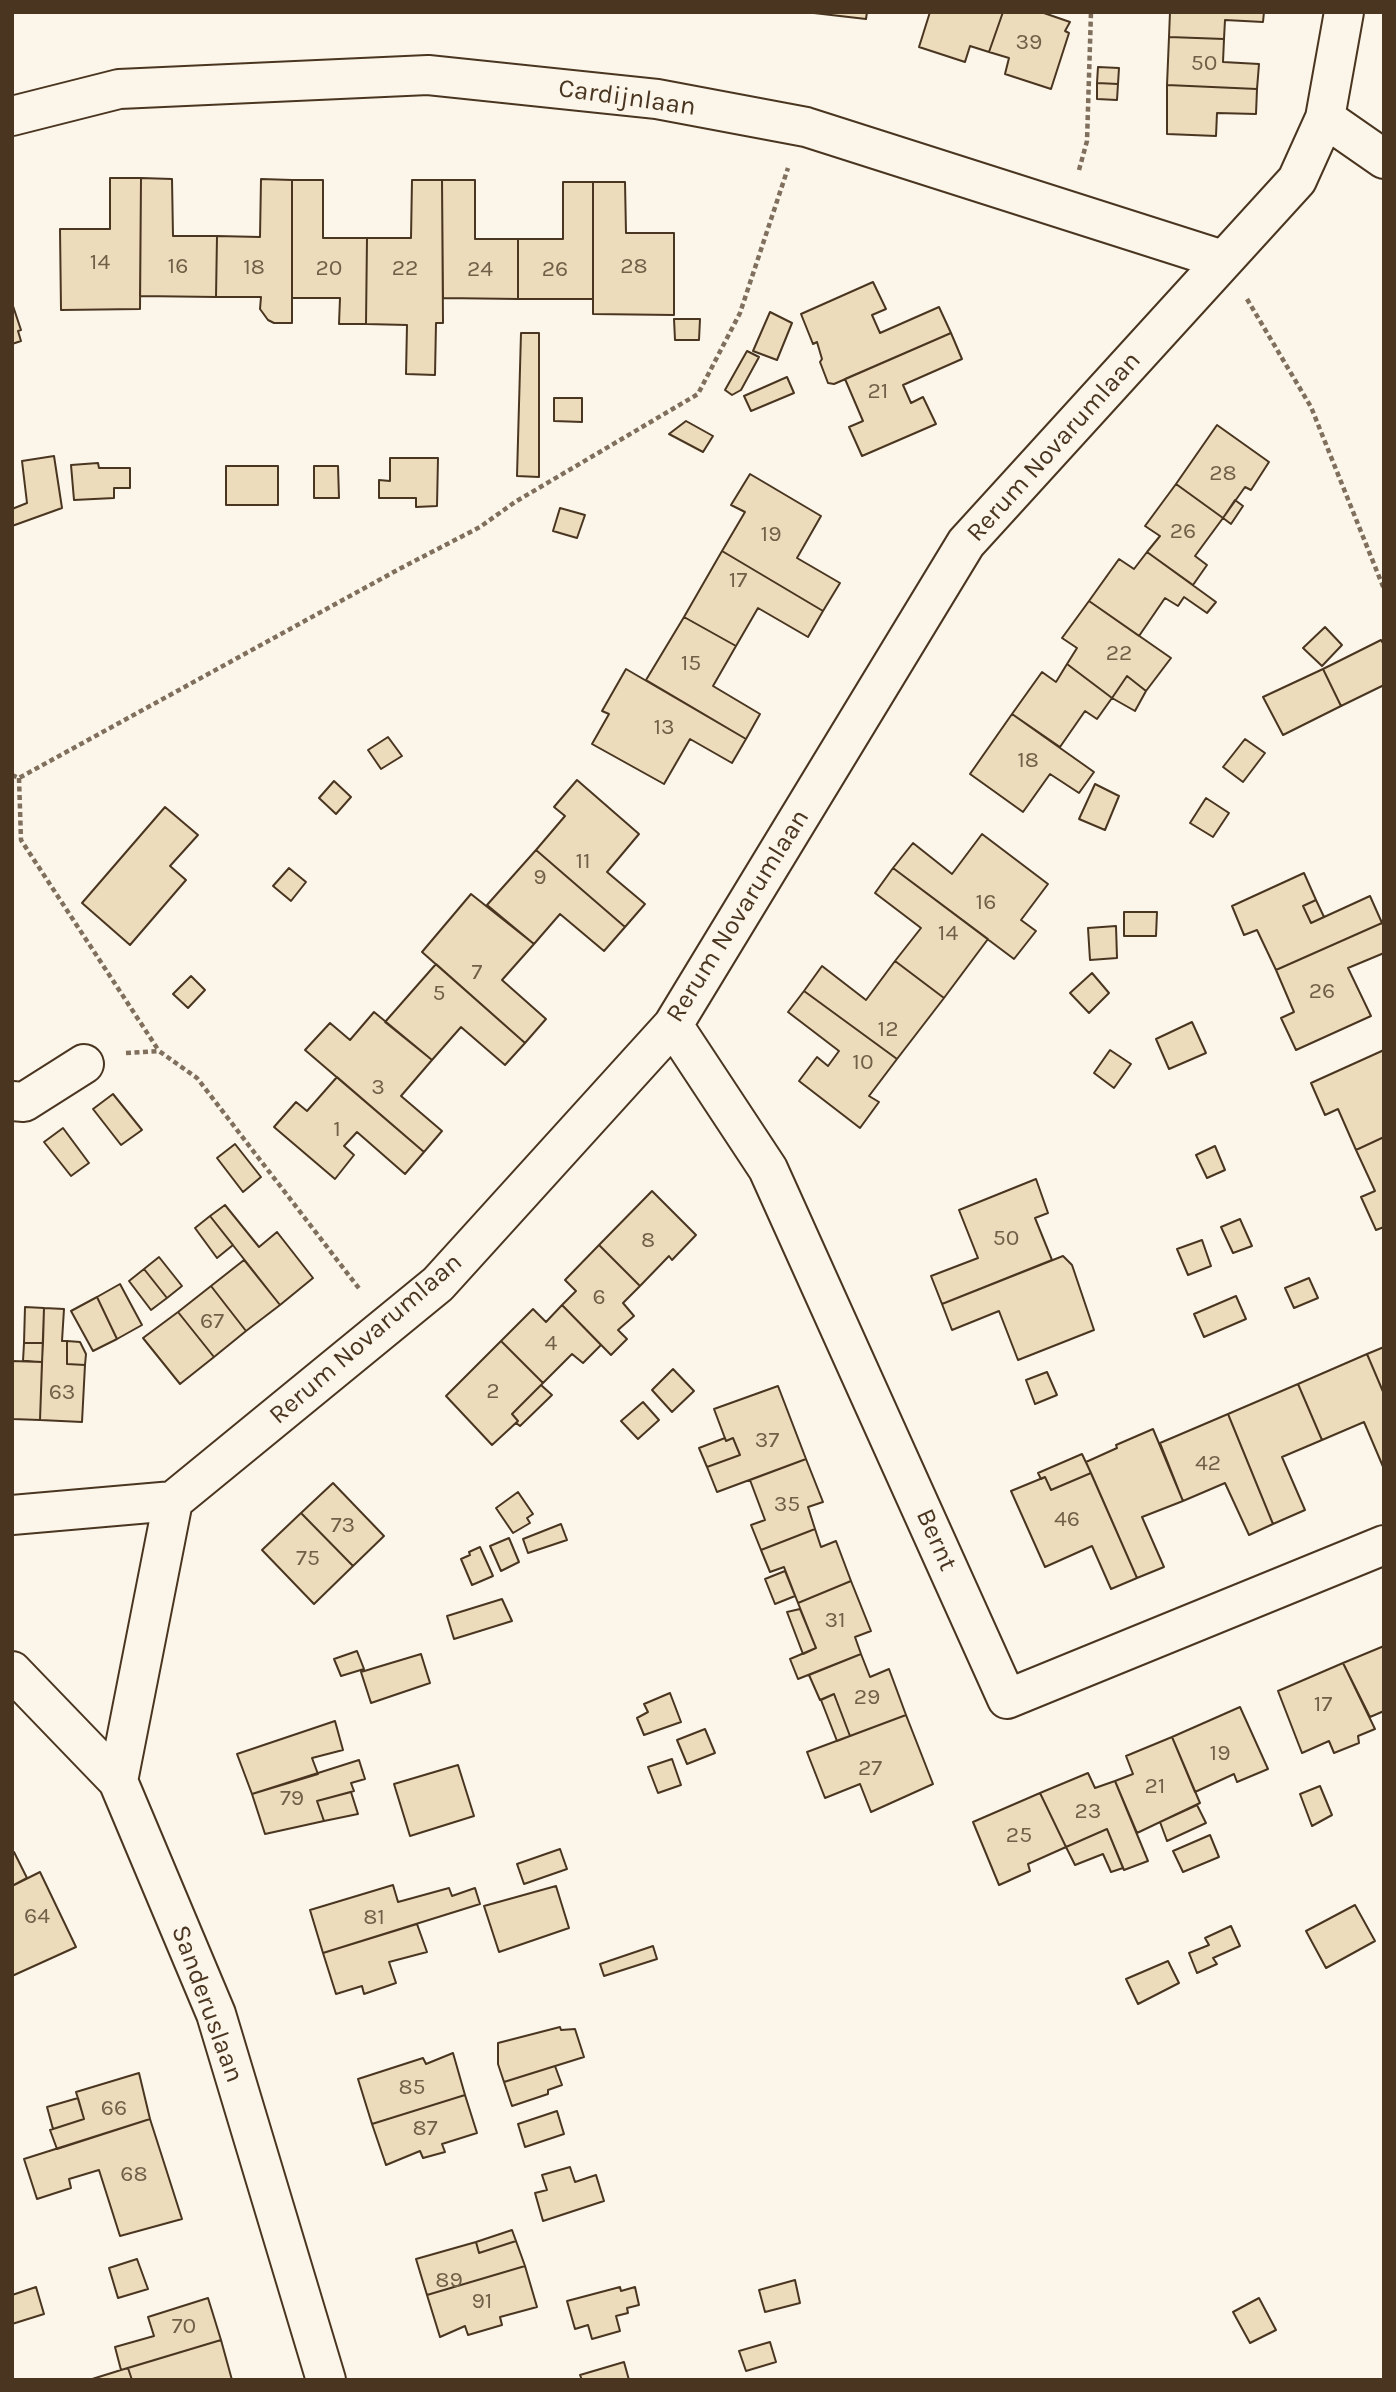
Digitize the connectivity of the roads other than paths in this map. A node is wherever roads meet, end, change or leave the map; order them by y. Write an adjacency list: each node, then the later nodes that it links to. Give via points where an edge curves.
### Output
1 (1344, 12): 3 (street, Rerum Novarumlaan)
2 (12, 116): 5 (street, Cardijnlaan, via 119,89 428,75 657,99 806,127)
3 (1325, 118): 4 (street); 5 (street, Rerum Novarumlaan, via 1297,180)
4 (1384, 159)
5 (1223, 260): 6 (street, Rerum Novarumlaan, via 966,543)
6 (673, 1025): 9 (street, Rerum Novarumlaan, via 438,1284); 11 (street, Bernt, via 768,1169 1007,1699)
7 (84, 1064): 8 (street, via 24,1102)
8 (12, 1101)
9 (173, 1501): 10 (street); 13 (street)
10 (12, 1515)
11 (1384, 1545)
12 (12, 1671): 13 (street, Sanderuslaan)
13 (118, 1781): 14 (street, Sanderuslaan, via 216,2014)
14 (326, 2380)

